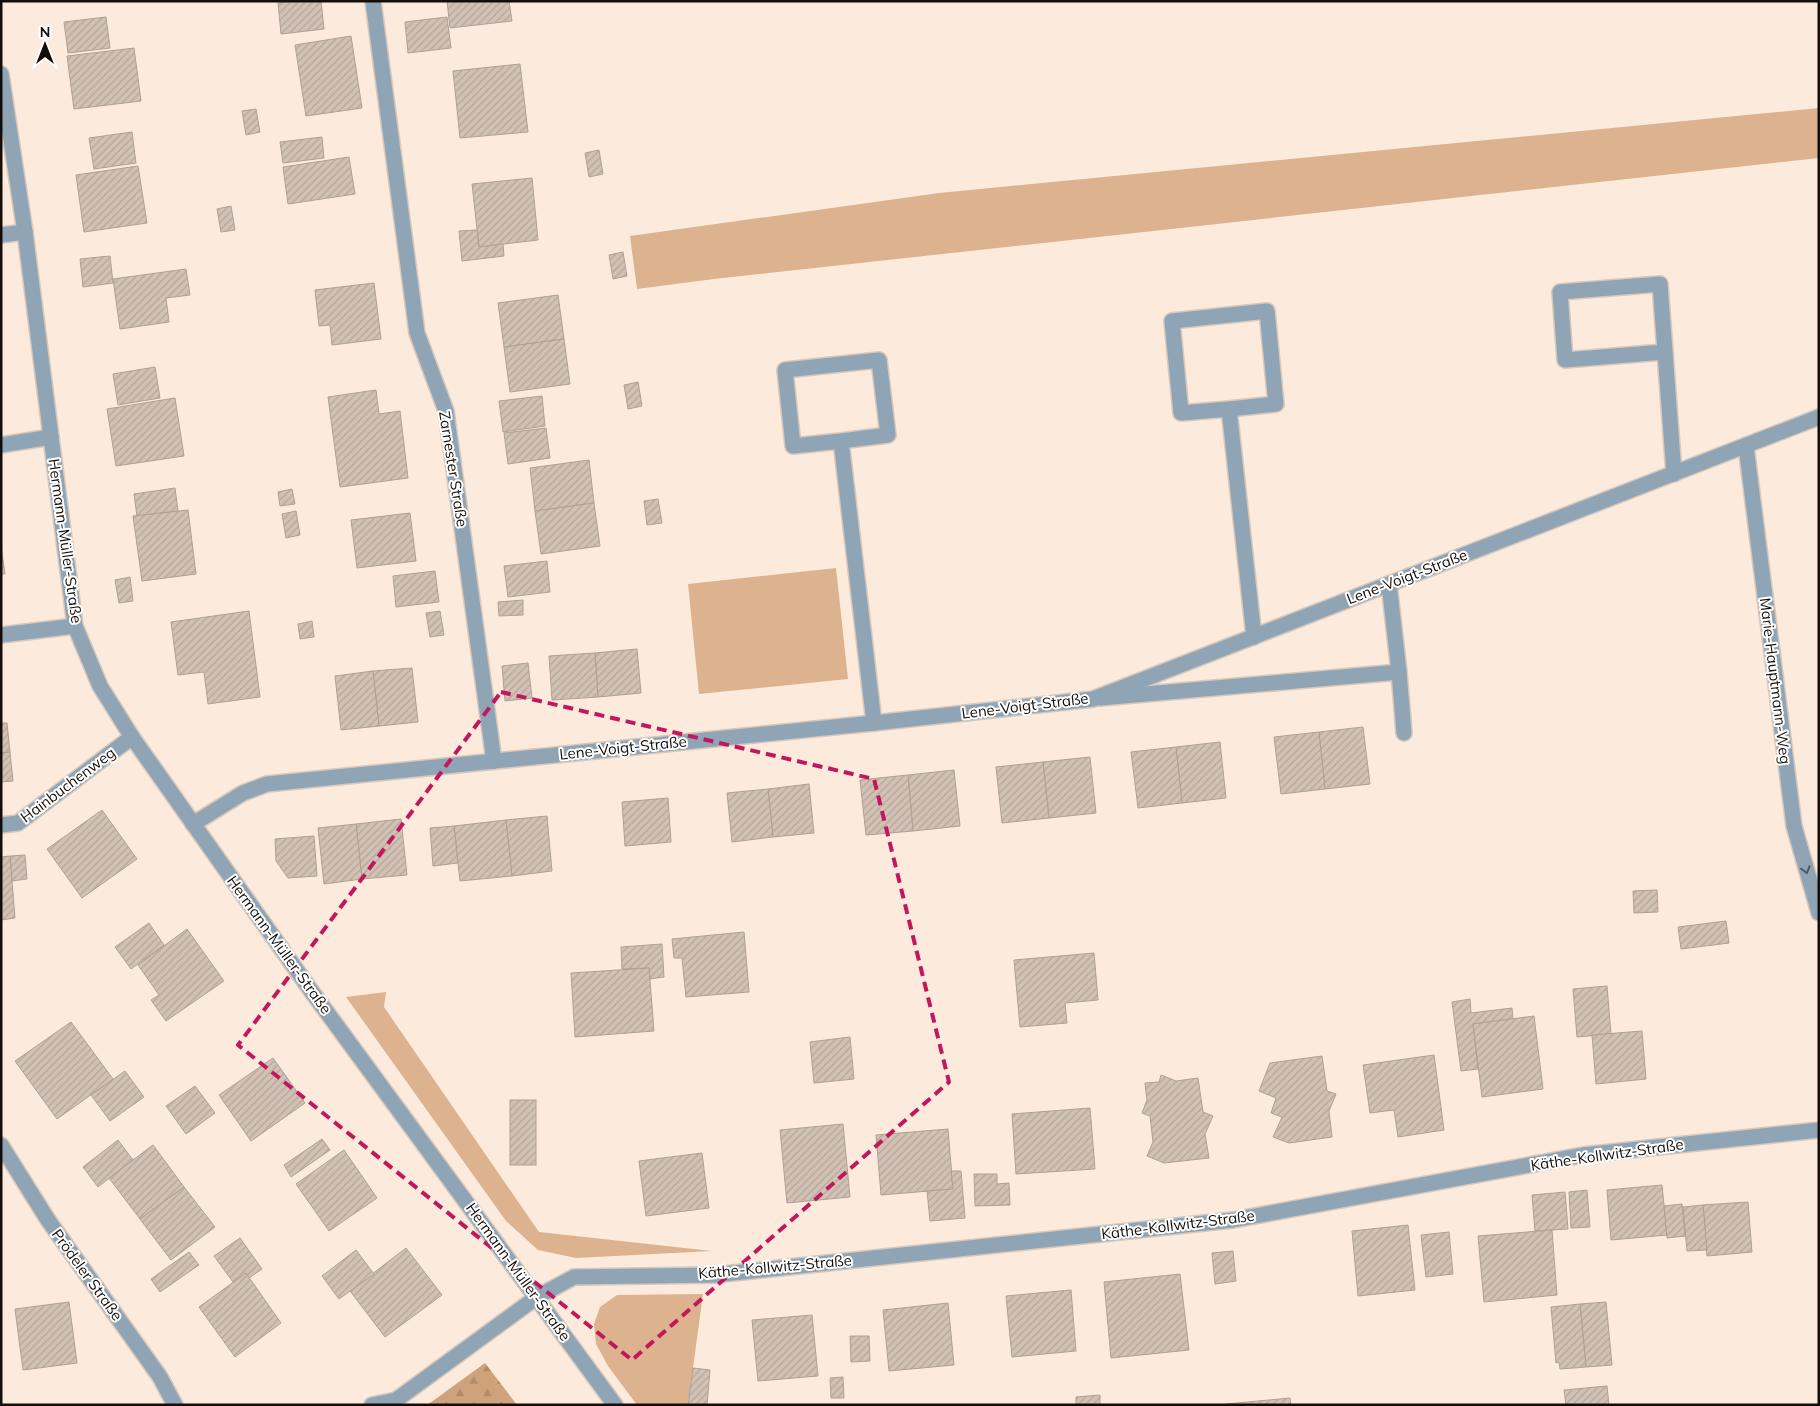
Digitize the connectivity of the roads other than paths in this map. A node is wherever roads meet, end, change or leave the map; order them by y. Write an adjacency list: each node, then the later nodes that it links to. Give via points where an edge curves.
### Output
1 (373, 1): 22 (street, Zarnester Straße, via 417,333 446,411)
2 (1, 74): 3 (street, Hermann-Müller-Straße)
3 (25, 232): 4 (street); 8 (street, Hermann-Müller-Straße)
4 (1, 234)
5 (1664, 352): 5 (street, via 1660,284 1560,292 1565,360); 12 (street)
6 (1229, 409): 6 (street, via 1276,404 1267,311 1172,321 1181,413); 16 (street)
7 (1819, 418): 11 (street, Lene-Voigt-Straße)
8 (51, 437): 10 (street, Hermann-Müller-Straße); 14 (street, Hermann-Müller-Straße)
9 (841, 441): 9 (street, via 888,435 879,360 785,370 793,446); 19 (street)
10 (1, 445)
11 (1746, 446): 12 (street, Lene-Voigt-Straße); 25 (street, Marie-Hauptmann-Weg, one-way to 25, via 1794,826)
12 (1674, 474): 13 (street, Lene-Voigt-Straße)
13 (1389, 584): 16 (street, Lene-Voigt-Straße); 17 (street)
14 (75, 626): 15 (street); 21 (street, Hermann-Müller-Straße, via 100,686)
15 (1, 635)
16 (1254, 637): 18 (street, Lene-Voigt-Straße)
17 (1399, 672): 18 (street); 20 (street)
18 (1093, 699): 19 (street, Lene-Voigt-Straße)
19 (874, 723): 22 (street, Lene-Voigt-Straße)
20 (1404, 733)
21 (132, 737): 23 (street, Hermann-Müller-Straße); 24 (street, Hainbuchenweg, via 18,823)
22 (494, 761): 23 (street, Lene-Voigt-Straße, via 267,784 243,793)
23 (194, 824): 28 (street, Hermann-Müller-Straße, via 318,1000)
24 (1, 825)
25 (1819, 913)
26 (1819, 1130): 28 (street, Käthe-Kollwitz-Straße, via 1583,1155 1232,1220 714,1275 574,1278)
27 (1, 1145): 29 (street, Prödeler Straße, via 48,1220 160,1377)
28 (537, 1297): 30 (street, via 396,1400); 31 (street, Hermann-Müller-Straße)
29 (175, 1405)
30 (372, 1405)
31 (615, 1405)

